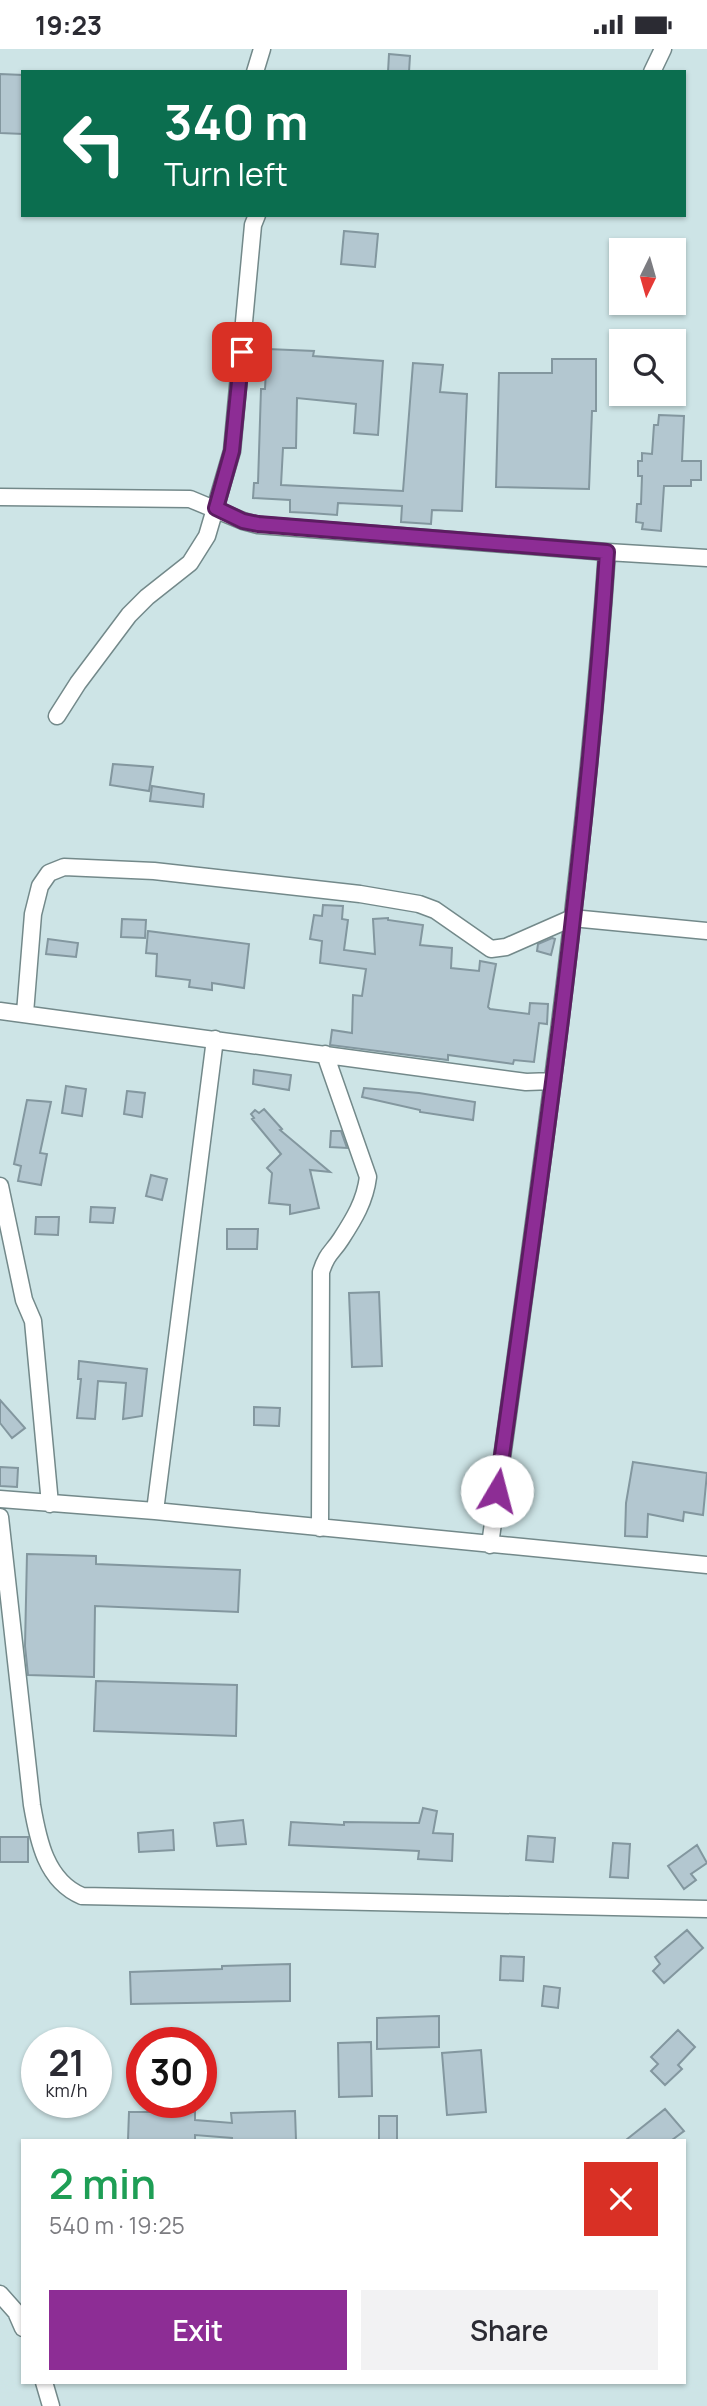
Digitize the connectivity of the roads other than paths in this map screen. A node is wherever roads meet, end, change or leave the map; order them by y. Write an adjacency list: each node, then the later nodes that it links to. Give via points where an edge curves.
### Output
1 (262, 49): 3 (street)
2 (663, 49): 4 (street)
3 (256, 70)
4 (653, 70)
5 (253, 218): 7 (street, via 232,451)
6 (0, 498): 7 (street, via 190,499)
7 (216, 508): 8 (street, via 258,524); 10 (street, via 207,536 190,563 129,615)
8 (607, 552): 9 (street); 11 (street)
9 (707, 558)
10 (57, 716)
11 (572, 918): 12 (street); 14 (street, via 491,949 419,904 154,871 64,867 49,873 40,886); 17 (street)
12 (707, 931)
13 (0, 1011): 14 (street)
14 (25, 1013): 15 (street)
15 (215, 1039): 16 (street); 21 (street)
16 (325, 1055): 17 (street, via 526,1082); 23 (street, via 368,1177 365,1196 321,1272)
17 (553, 1081): 24 (street)
18 (0, 1187): 20 (street, via 24,1300 33,1321)
19 (0, 1499): 20 (street)
20 (50, 1504): 21 (street)
21 (155, 1511): 23 (street)
22 (0, 1517): 26 (street, via 37,1836 55,1877 70,1891 82,1896)
23 (320, 1528): 24 (street)
24 (490, 1545): 25 (street)
25 (707, 1565)
26 (707, 1909)
27 (0, 2294): 28 (street)
28 (21, 2323)
29 (45, 2384): 30 (street)
30 (51, 2406)

